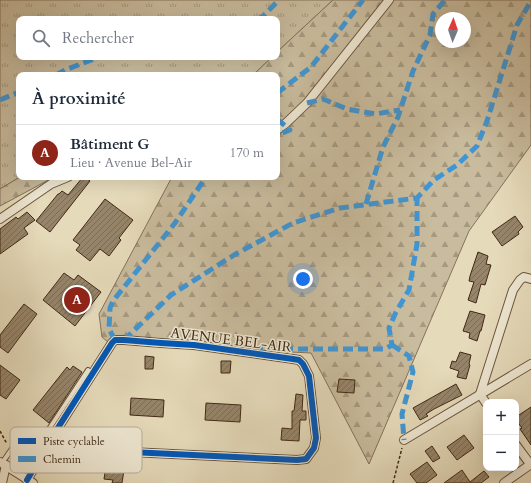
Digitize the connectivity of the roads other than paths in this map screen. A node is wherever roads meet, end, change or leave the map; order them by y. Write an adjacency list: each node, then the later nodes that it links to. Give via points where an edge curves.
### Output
1 (389, 0): 2 (street, via 307,103)
2 (280, 128)
3 (61, 180): 4 (street)
4 (0, 219)
5 (531, 279): 8 (street, via 524,277 513,290)
6 (531, 364): 8 (street)
7 (88, 370): 10 (lane)
8 (480, 394): 9 (street); 12 (street)
9 (483, 399)
10 (50, 427)
11 (58, 427): 15 (street, AVENUE BEL-AIR, via 115,340 194,345 293,359 299,360 307,369 316,438 314,448 306,459)
12 (404, 440)
13 (519, 449): 17 (street)
14 (10, 452): 16 (lane)
15 (142, 453)
16 (3, 463): 20 (street)
17 (530, 464): 21 (street)
18 (17, 473): 19 (street)
19 (30, 482)
20 (2, 483)
21 (504, 483)

